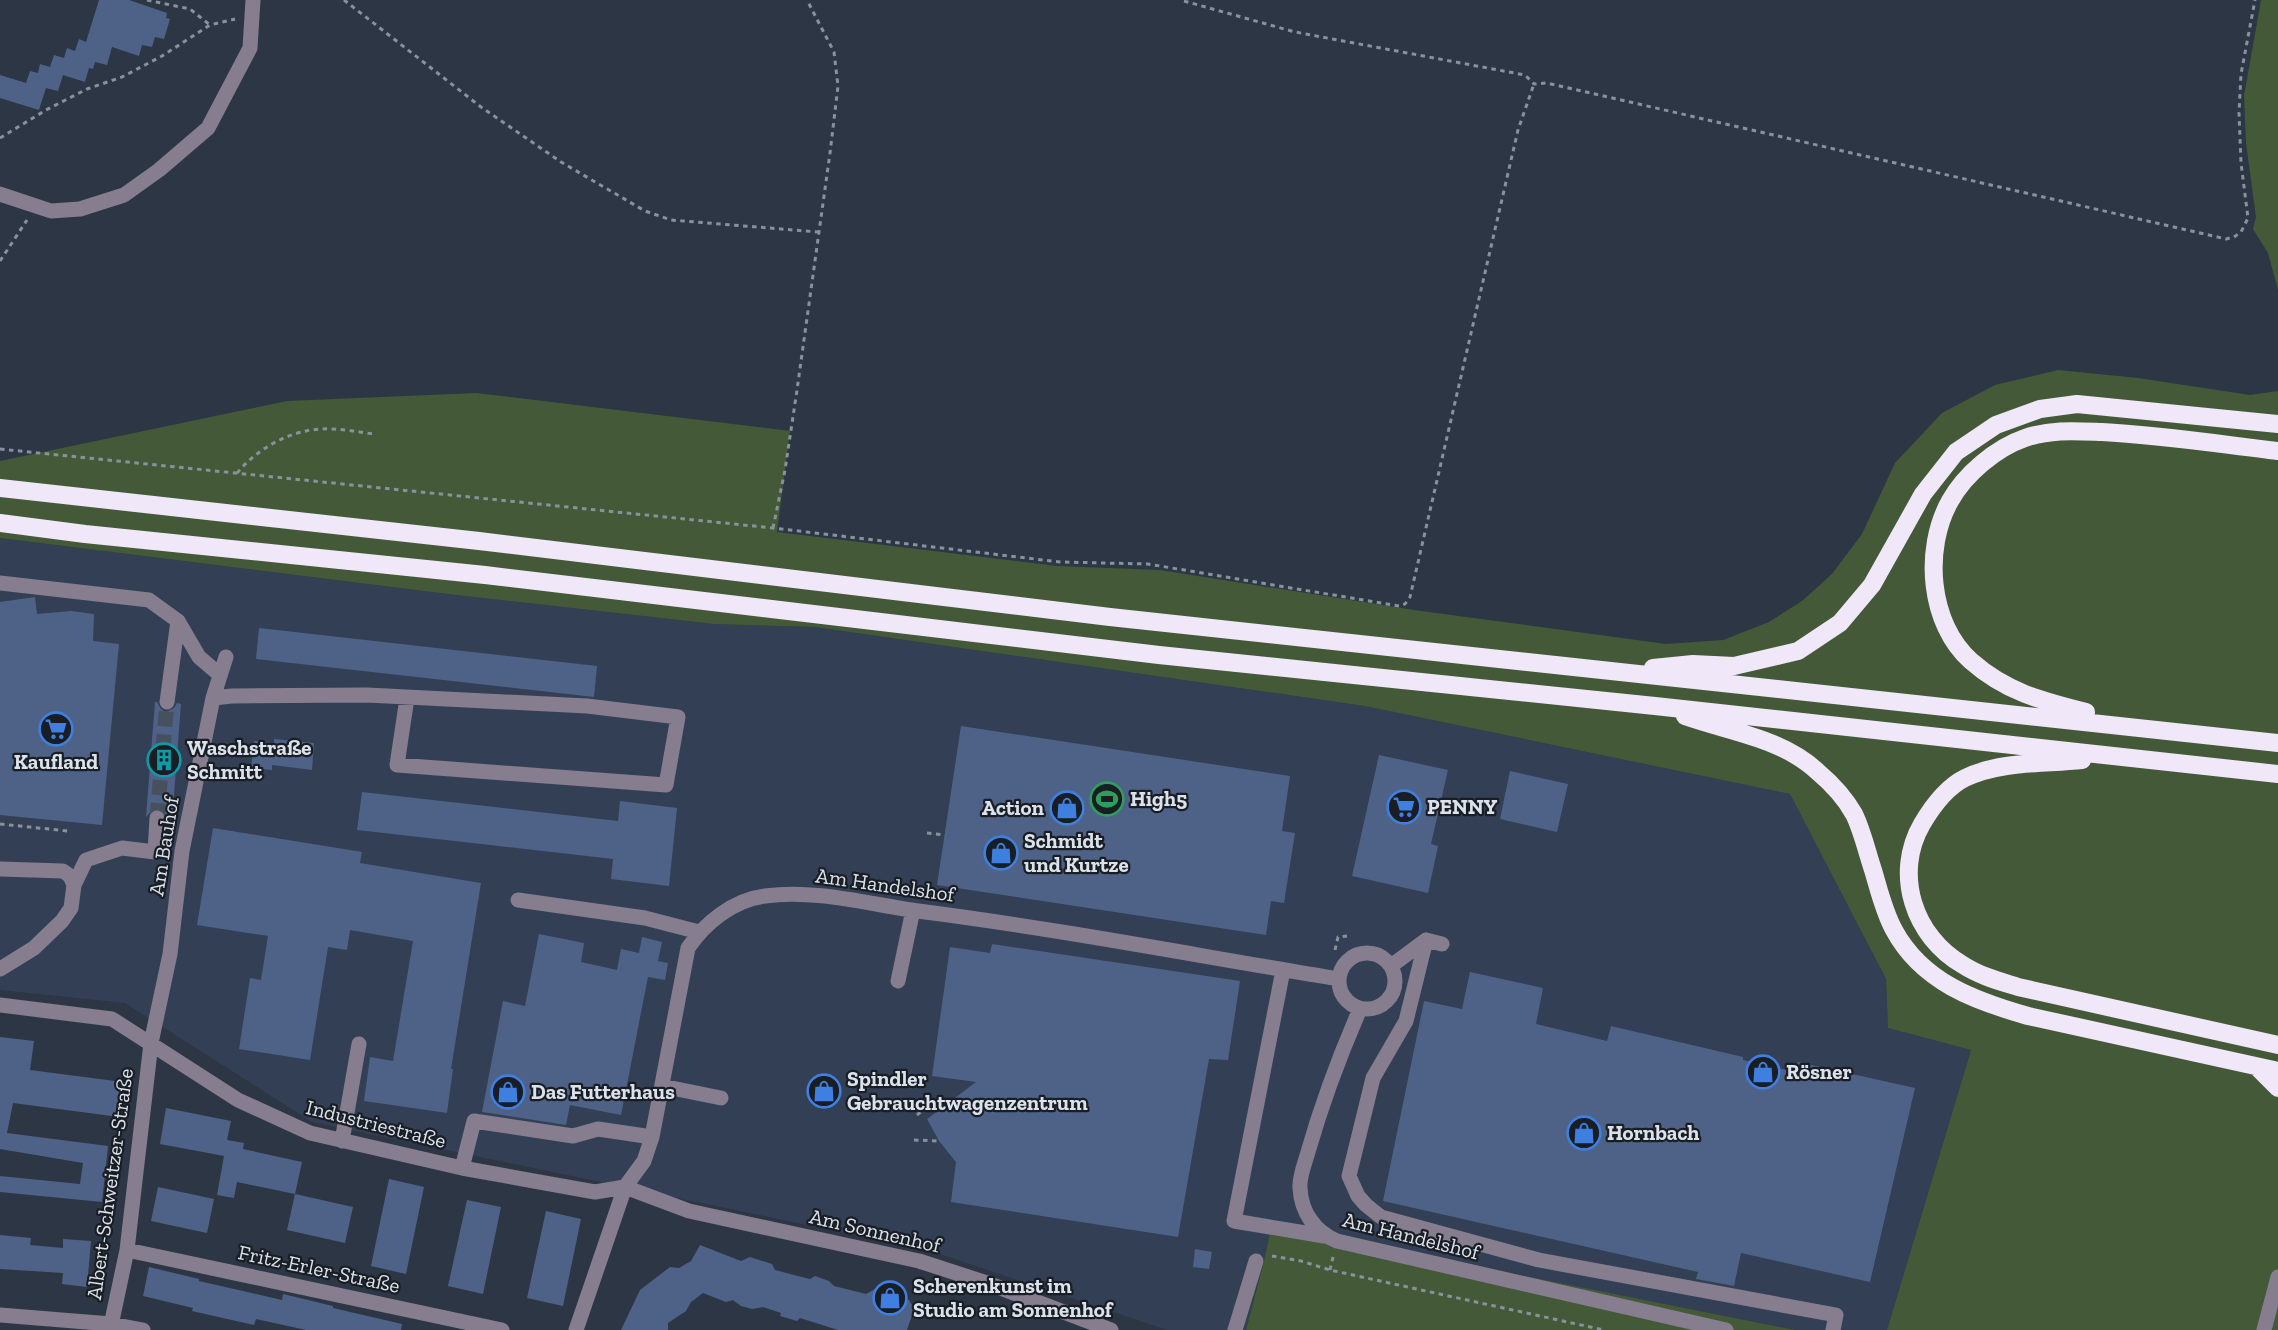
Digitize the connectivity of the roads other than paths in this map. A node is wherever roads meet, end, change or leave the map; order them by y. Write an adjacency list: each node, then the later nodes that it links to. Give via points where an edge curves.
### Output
1 (252, 7): 2 (street, via 250,48 208,128 159,170 124,195 80,209 51,211)
2 (0, 194)
3 (2278, 423): 10 (highway, via 2077,404 2040,409 1995,425 1956,452 1923,494 1872,585 1840,623 1798,651 1734,666 1693,664)
4 (2278, 451): 16 (highway, via 2129,434 2058,431 2025,438 2001,450 1969,476 1950,501 1939,527 1933,560 1935,590 1944,621 1959,649 1997,681 2033,699)
5 (0, 488): 10 (highway)
6 (0, 523): 15 (highway, via 485,575 1171,656)
7 (0, 583): 8 (street, via 149,600)
8 (178, 621): 11 (street, via 199,657); 14 (street)
9 (226, 657): 11 (street, Am Bauhof)
10 (1613, 672): 16 (highway)
11 (220, 675): 13 (street, Am Bauhof)
12 (407, 698): 12 (street, via 587,706 678,717 666,784 397,765); 13 (street, via 356,695)
13 (213, 699): 35 (street, Am Bauhof, via 182,851 170,954)
14 (167, 702)
15 (1655, 706): 18 (highway); 38 (highway, via 1765,740 1817,770 1854,814 1893,929 1919,964 1954,990 2028,1016)
16 (2146, 728): 17 (highway)
17 (2278, 743)
18 (2116, 756): 19 (highway); 37 (highway, via 1999,768 1964,778 1946,792 1930,809 1914,837 1908,865 1909,895 1920,922 1938,946 1983,976)
19 (2278, 774)
20 (157, 818): 22 (street, via 155,852 122,848 86,860)
21 (0, 869): 22 (street, via 63,871)
22 (75, 885): 29 (street, via 71,908 53,931)
23 (518, 900): 25 (street, via 645,918)
24 (913, 910): 25 (street, Am Handelshof, via 809,895 764,896 739,904); 30 (street, Am Handelshof); 32 (street)
25 (699, 932): 40 (street, Am Handelshof, via 688,948)
26 (1426, 940): 27 (street); 28 (street); 49 (street, via 1406,1021 1373,1078 1349,1176 1358,1196 1381,1217)
27 (1442, 944)
28 (1391, 966): 31 (street, via 1380,956 1367,953 1353,957 1343,966); 34 (street, via 1394,992 1386,1003)
29 (0, 969)
30 (1283, 970): 31 (street, Am Handelshof); 47 (street, via 1234,1221)
31 (1339, 979): 34 (street, via 1348,1003)
32 (898, 981)
33 (0, 1005): 35 (street, Industriestraße, via 112,1019)
34 (1360, 1009): 47 (street, Am Handelshof, via 1342,1051 1299,1184 1307,1213)
35 (151, 1043): 44 (street, Industriestraße, via 238,1100 310,1133); 48 (street, Albert-Schweitzer-Straße)
36 (359, 1044): 44 (street)
37 (2278, 1044)
38 (2257, 1066): 39 (highway); 41 (highway)
39 (2278, 1071)
40 (662, 1086): 42 (street); 43 (street, Am Handelshof)
41 (2278, 1088)
42 (721, 1098)
43 (652, 1137): 45 (street, via 598,1129 573,1136 474,1121); 46 (street, Am Handelshof, via 644,1161)
44 (342, 1141): 45 (street, Industriestraße)
45 (462, 1168): 46 (street, Industriestraße, via 595,1192)
46 (625, 1186): 57 (street, Am Handelshof); 58 (street, Am Sonnenhof, via 689,1211 919,1261)
47 (1324, 1236): 52 (street, Am Handelshof)
48 (127, 1250): 54 (street, Albert-Schweitzer-Straße); 56 (street, Fritz-Erler-Straße)
49 (1539, 1260): 52 (street); 61 (street, via 1836,1315)
50 (1256, 1261): 59 (street)
51 (2278, 1277): 62 (street)
52 (1536, 1288): 60 (street, Am Handelshof)
53 (0, 1315): 54 (street)
54 (111, 1327): 55 (street)
55 (143, 1330)
56 (502, 1330)
57 (576, 1330)
58 (1111, 1330)
59 (1234, 1330)
60 (1726, 1330)
61 (1833, 1330)
62 (2264, 1330)

